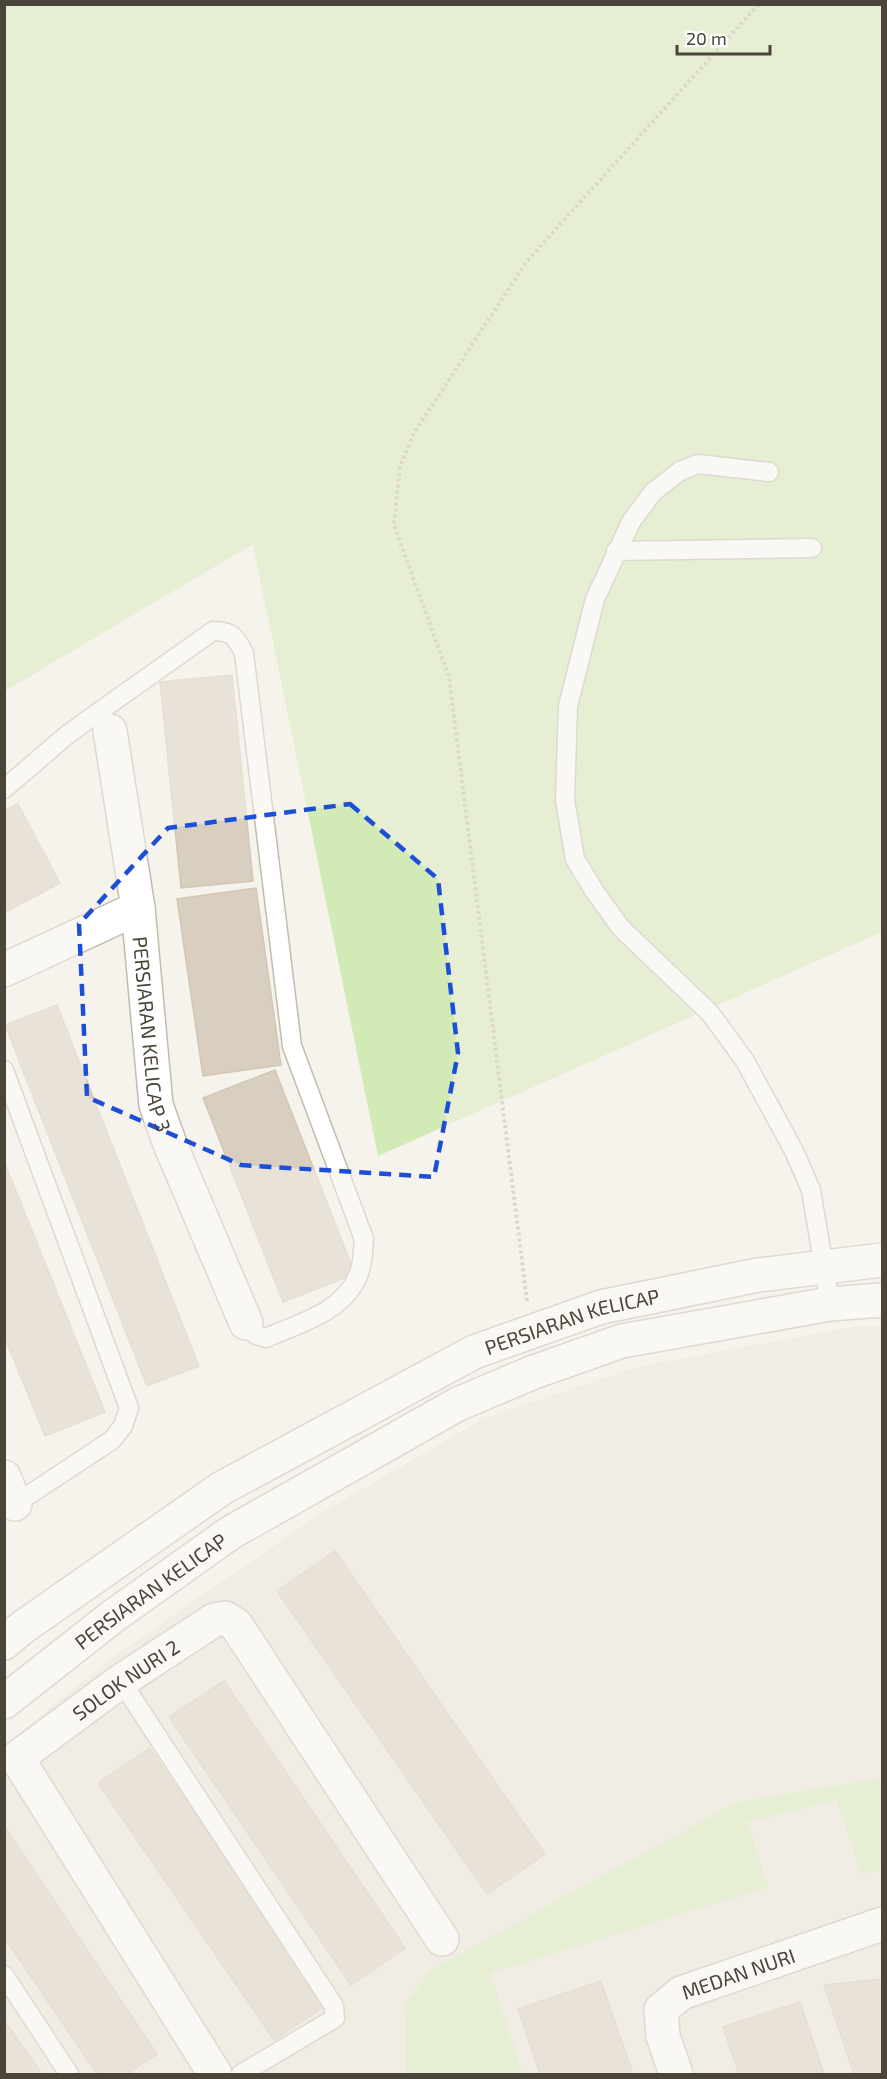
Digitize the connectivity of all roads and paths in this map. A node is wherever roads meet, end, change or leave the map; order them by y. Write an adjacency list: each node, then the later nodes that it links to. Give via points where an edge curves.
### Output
1 (759, 4): 15 (path, via 527,261 414,433 400,466 394,525 449,677)
2 (769, 472): 4 (lane, via 698,464 680,471 653,492)
3 (812, 548): 4 (lane)
4 (616, 551): 11 (lane, via 595,599 568,706 565,800 575,859 621,928 710,1013 745,1060 811,1191)
5 (105, 721): 6 (lane, via 67,735); 7 (street, PERSIARAN KELICAP 3); 14 (lane, via 213,631 226,631 237,639 244,653 292,1046 364,1239 358,1276 345,1296 328,1311 266,1338 256,1335)
6 (4, 789)
7 (138, 908): 8 (street); 14 (street, PERSIARAN KELICAP 3, via 156,1105)
8 (4, 970)
9 (4, 1070): 18 (lane, via 129,1408 123,1426 112,1440)
10 (882, 1260): 11 (street, PERSIARAN KELICAP)
11 (823, 1267): 13 (lane); 15 (street, PERSIARAN KELICAP, via 758,1275 601,1307)
12 (882, 1300): 13 (street, PERSIARAN KELICAP)
13 (830, 1304): 17 (street, PERSIARAN KELICAP, via 622,1341 534,1372 458,1404)
14 (246, 1323)
15 (531, 1332): 16 (street, PERSIARAN KELICAP, via 474,1352)
16 (285, 1455): 17 (street); 19 (street, PERSIARAN KELICAP, via 222,1488)
17 (304, 1490): 21 (street, PERSIARAN KELICAP, via 220,1539)
18 (8, 1497)
19 (4, 1644)
20 (121, 1682): 22 (street, SOLOK NURI 2); 24 (street, SOLOK NURI 2, via 214,1620 225,1618 236,1625); 28 (lane, via 334,2006 335,2018)
21 (4, 1702)
22 (11, 1763): 27 (street, SOLOK NURI 2)
23 (882, 1924): 29 (street, MEDAN NURI, via 681,1993 661,2010 663,2036)
24 (442, 1939)
25 (4, 1975): 26 (lane)
26 (69, 2074)
27 (215, 2074)
28 (241, 2074)
29 (676, 2074)

